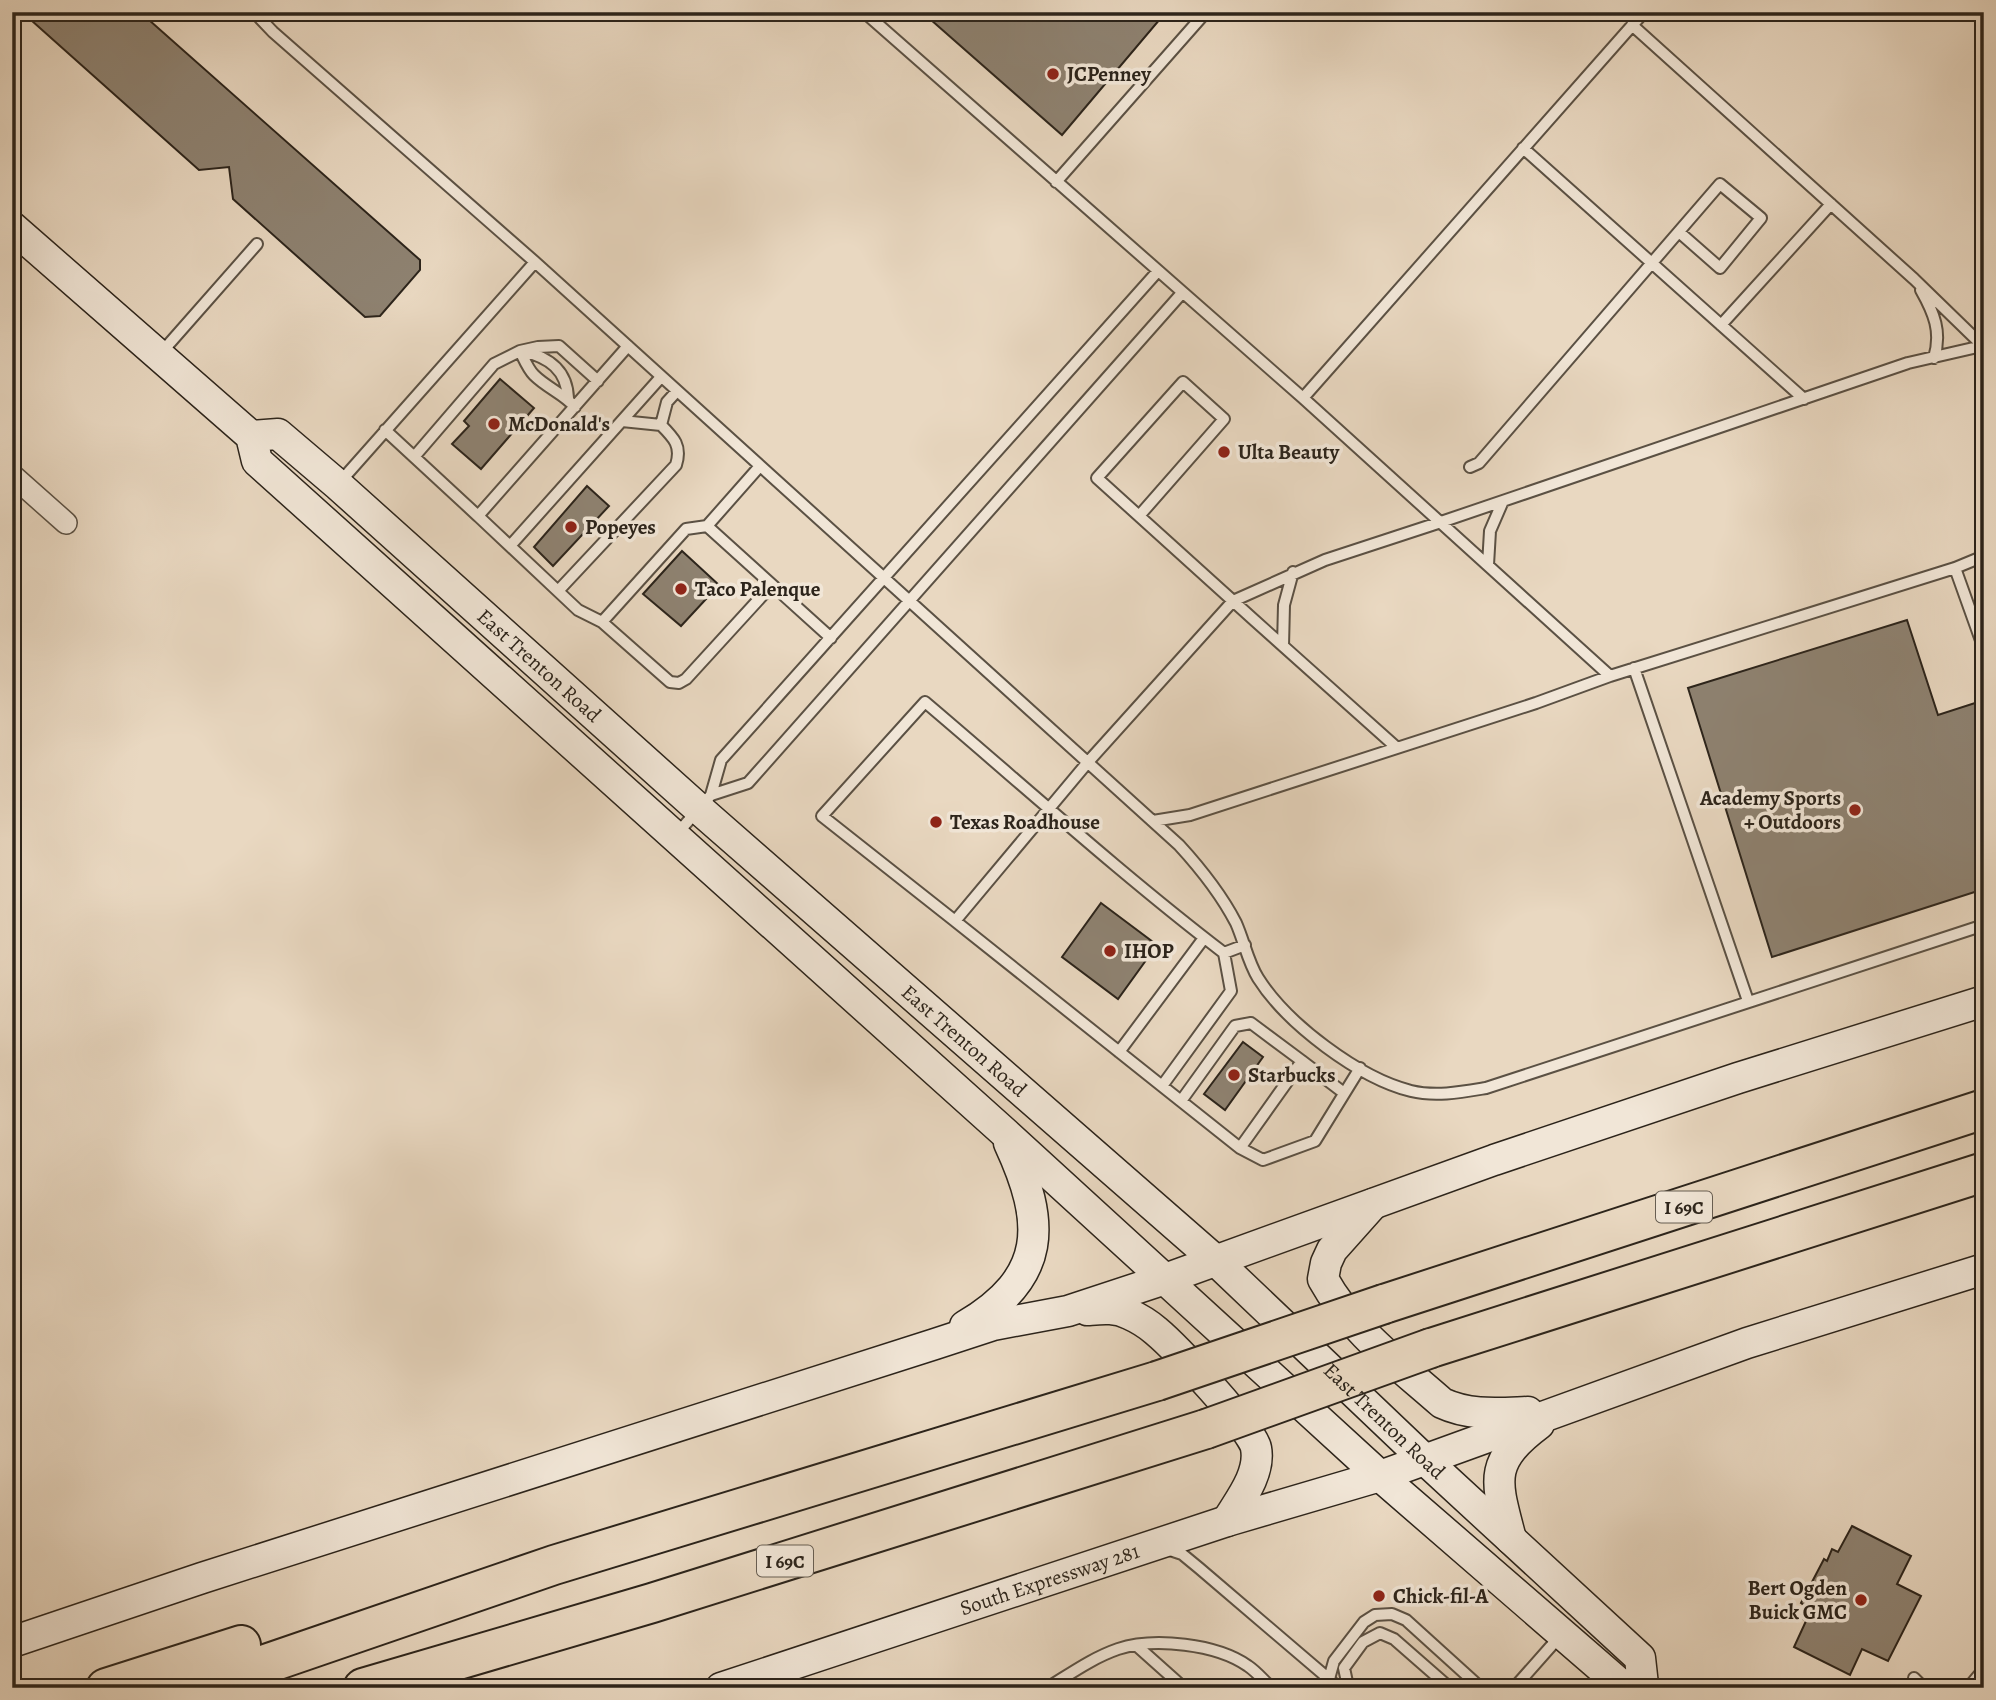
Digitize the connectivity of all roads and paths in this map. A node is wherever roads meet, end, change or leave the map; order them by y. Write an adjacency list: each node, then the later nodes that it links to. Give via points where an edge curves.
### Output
1 (254, 12): 12 (lane)
2 (863, 12): 7 (lane)
3 (1206, 12): 7 (lane)
4 (1644, 12): 5 (lane)
5 (1632, 25): 6 (lane); 8 (lane)
6 (1523, 148): 13 (lane); 26 (lane)
7 (1055, 182): 14 (lane)
8 (1831, 204): 15 (lane); 17 (lane)
9 (12, 227): 21 (main road, East Trenton Road)
10 (1679, 232): 10 (lane, via 1720,184 1761,218 1720,268); 13 (lane)
11 (257, 244): 21 (lane)
12 (535, 262): 18 (lane); 31 (lane)
13 (1652, 263): 17 (lane); 35 (lane, via 1479,463)
14 (1158, 271): 16 (lane); 49 (lane)
15 (1914, 279): 19 (lane); 22 (lane, via 1938,331)
16 (1182, 293): 26 (lane); 52 (lane)
17 (1721, 325): 27 (lane)
18 (628, 346): 23 (lane); 24 (lane)
19 (1983, 346): 22 (lane)
20 (520, 351): 24 (lane, via 559,346); 28 (lane, via 532,373); 28 (lane, via 552,362 567,384); 33 (lane, via 494,364)
21 (159, 355): 32 (main road, East Trenton Road)
22 (1934, 358): 27 (lane)
23 (662, 377): 25 (lane); 29 (lane)
24 (598, 381): 28 (lane)
25 (677, 391): 30 (lane, via 667,402); 34 (lane)
26 (1303, 398): 41 (lane)
27 (1804, 398): 38 (lane)
28 (571, 403): 39 (lane)
29 (622, 421): 30 (lane); 44 (lane)
30 (661, 425): 51 (lane, via 676,439 676,464)
31 (385, 430): 33 (lane); 37 (lane)
32 (251, 436): 37 (main road, East Trenton Road, via 278,434); 66 (main road, East Trenton Road, via 257,461)
33 (414, 457): 39 (lane)
34 (760, 466): 43 (lane); 49 (lane)
35 (1470, 467)
36 (12, 475): 42 (street)
37 (338, 485): 63 (main road, East Trenton Road)
38 (1503, 501): 41 (lane); 46 (lane, via 1490,531)
39 (478, 516): 44 (lane)
40 (1139, 516): 40 (lane, via 1224,419 1183,382 1097,478); 53 (lane)
41 (1441, 522): 46 (lane); 48 (lane)
42 (66, 523)
43 (707, 526): 50 (lane); 55 (lane, via 686,528)
44 (510, 546): 51 (lane)
45 (1984, 556): 47 (lane)
46 (1488, 565): 60 (lane)
47 (1955, 568): 54 (lane); 59 (lane)
48 (1293, 572): 53 (lane); 57 (lane, via 1284,605)
49 (884, 579): 52 (lane); 56 (lane)
50 (772, 585): 55 (lane, via 679,683 670,682); 56 (lane)
51 (558, 591): 55 (lane, via 578,610)
52 (909, 601): 62 (lane); 63 (lane, via 748,783)
53 (1233, 601): 57 (lane); 62 (lane)
54 (1979, 621): 58 (lane)
55 (602, 622)
56 (831, 638): 63 (lane, via 721,761)
57 (1283, 646): 61 (lane)
58 (1984, 649)
59 (1634, 668): 60 (lane); 72 (lane)
60 (1610, 676): 61 (lane)
61 (1396, 747): 65 (lane, via 1190,815)
62 (1088, 762): 64 (lane); 65 (lane)
63 (705, 802): 66 (lane); 85 (main road, East Trenton Road)
64 (1050, 808): 67 (lane); 67 (lane, via 925,702 822,816); 69 (lane)
65 (1153, 821): 70 (lane, via 1205,873)
66 (675, 836): 81 (main road, East Trenton Road)
67 (955, 921): 74 (lane)
68 (1984, 925): 72 (lane)
69 (1204, 937): 71 (lane); 74 (lane)
70 (1245, 945): 71 (lane); 76 (lane, via 1258,978 1288,1014 1315,1039)
71 (1224, 953): 77 (lane, via 1231,991)
72 (1748, 1001): 76 (lane, via 1486,1088 1437,1094 1412,1091)
73 (1984, 1001): 84 (main road)
74 (1119, 1052): 77 (lane)
75 (1302, 1062): 78 (lane); 79 (lane, via 1251,1023 1235,1026); 82 (lane)
76 (1360, 1068): 78 (lane)
77 (1162, 1086): 79 (lane)
78 (1345, 1093): 82 (lane, via 1315,1141 1263,1160)
79 (1181, 1101): 82 (lane)
80 (1984, 1110): 96 (highway, I 69C, bridge, via 1157,1381)
81 (1005, 1133): 87 (main road, East Trenton Road); 89 (main road, via 1031,1200 1035,1221 1031,1253 1017,1280 991,1311)
82 (1240, 1148)
83 (1984, 1172): 97 (highway, I 69C, bridge, via 1432,1348 1206,1429)
84 (1374, 1202): 85 (main road); 90 (main road, via 1332,1250 1323,1279 1364,1335 1442,1403 1458,1410 1487,1414)
85 (1214, 1260): 87 (main road); 91 (main road, East Trenton Road)
86 (1984, 1269): 90 (main road, South Expressway 281, via 1748,1343)
87 (1165, 1279): 88 (main road); 92 (main road, East Trenton Road)
88 (1068, 1311): 89 (main road, via 993,1325); 93 (main road, via 1115,1309 1139,1320 1156,1331 1244,1424 1256,1448 1256,1461 1247,1488)
89 (935, 1344): 99 (main road)
90 (1556, 1411): 91 (main road, South Expressway 281); 94 (main road, via 1517,1440 1503,1460 1499,1488)
91 (1424, 1460): 92 (main road, South Expressway 281); 94 (main road, East Trenton Road)
92 (1380, 1476): 93 (main road, South Expressway 281); 98 (main road, East Trenton Road)
93 (1227, 1521): 95 (main road, South Expressway 281)
94 (1511, 1539): 104 (main road, East Trenton Road, via 1640,1658)
95 (1154, 1545): 103 (lane, via 1182,1554); 109 (main road, South Expressway 281)
96 (554, 1565): 105 (highway, via 459,1576); 106 (highway, I 69C)
97 (652, 1603): 107 (highway, I 69C); 108 (highway)
98 (1562, 1634): 104 (main road, East Trenton Road, via 1620,1684); 117 (lane)
99 (12, 1642)
100 (1137, 1646): 110 (lane, via 1119,1648 1085,1663); 111 (lane); 112 (lane, via 1202,1647 1247,1665)
101 (1984, 1669): 119 (lane)
102 (1914, 1678): 118 (lane)
103 (1329, 1679): 113 (lane); 116 (lane, via 1334,1661 1364,1622 1375,1615 1392,1614 1406,1620)
104 (1644, 1687)
105 (106, 1688)
106 (196, 1688)
107 (363, 1688)
108 (436, 1688)
109 (721, 1688)
110 (1047, 1688)
111 (1184, 1688)
112 (1272, 1688)
113 (1338, 1688)
114 (1353, 1688): 115 (lane, via 1344,1668 1363,1642 1380,1633 1394,1639)
115 (1450, 1688)
116 (1481, 1688)
117 (1514, 1688)
118 (1924, 1688)
119 (1968, 1688)

